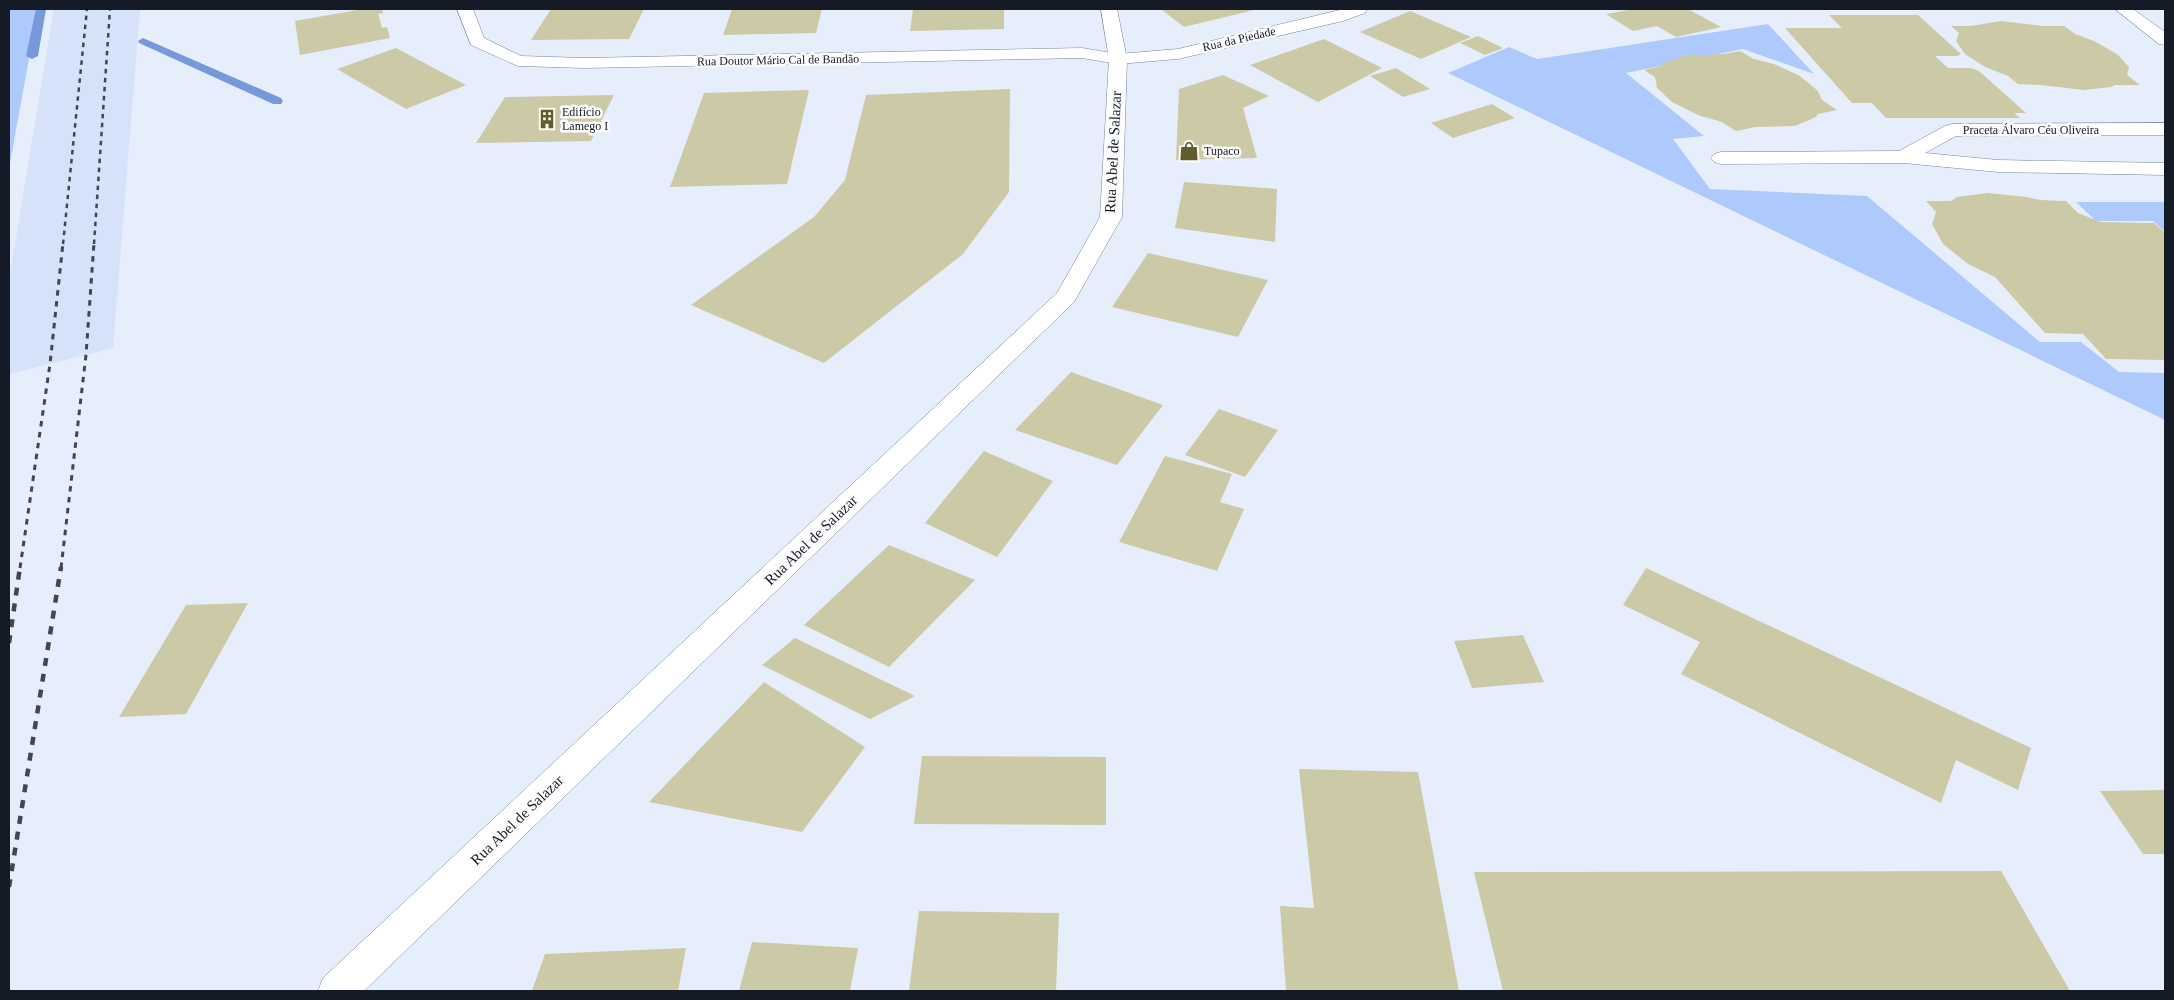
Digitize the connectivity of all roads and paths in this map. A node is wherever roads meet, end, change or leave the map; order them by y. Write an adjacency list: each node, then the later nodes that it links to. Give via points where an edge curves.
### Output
1 (465, 9): 6 (street, Rua Doutor Mário Cal de Bandão, via 477,41 518,61 594,63 1082,53)
2 (1109, 9): 6 (street, Rua Abel de Salazar)
3 (1359, 9): 6 (street, Rua da Piedade, via 1178,54)
4 (2123, 9): 5 (street)
5 (2165, 40)
6 (1118, 59): 11 (street, Rua Abel de Salazar, via 1111,217 1066,297)
7 (2165, 129): 8 (street, Praceta Álvaro Céu Oliveira, via 1952,130)
8 (1903, 157): 9 (street, Praceta Álvaro Céu Oliveira); 10 (street, Praceta Álvaro Céu Oliveira, via 1998,166)
9 (1721, 158)
10 (2165, 169)
11 (337, 991)

